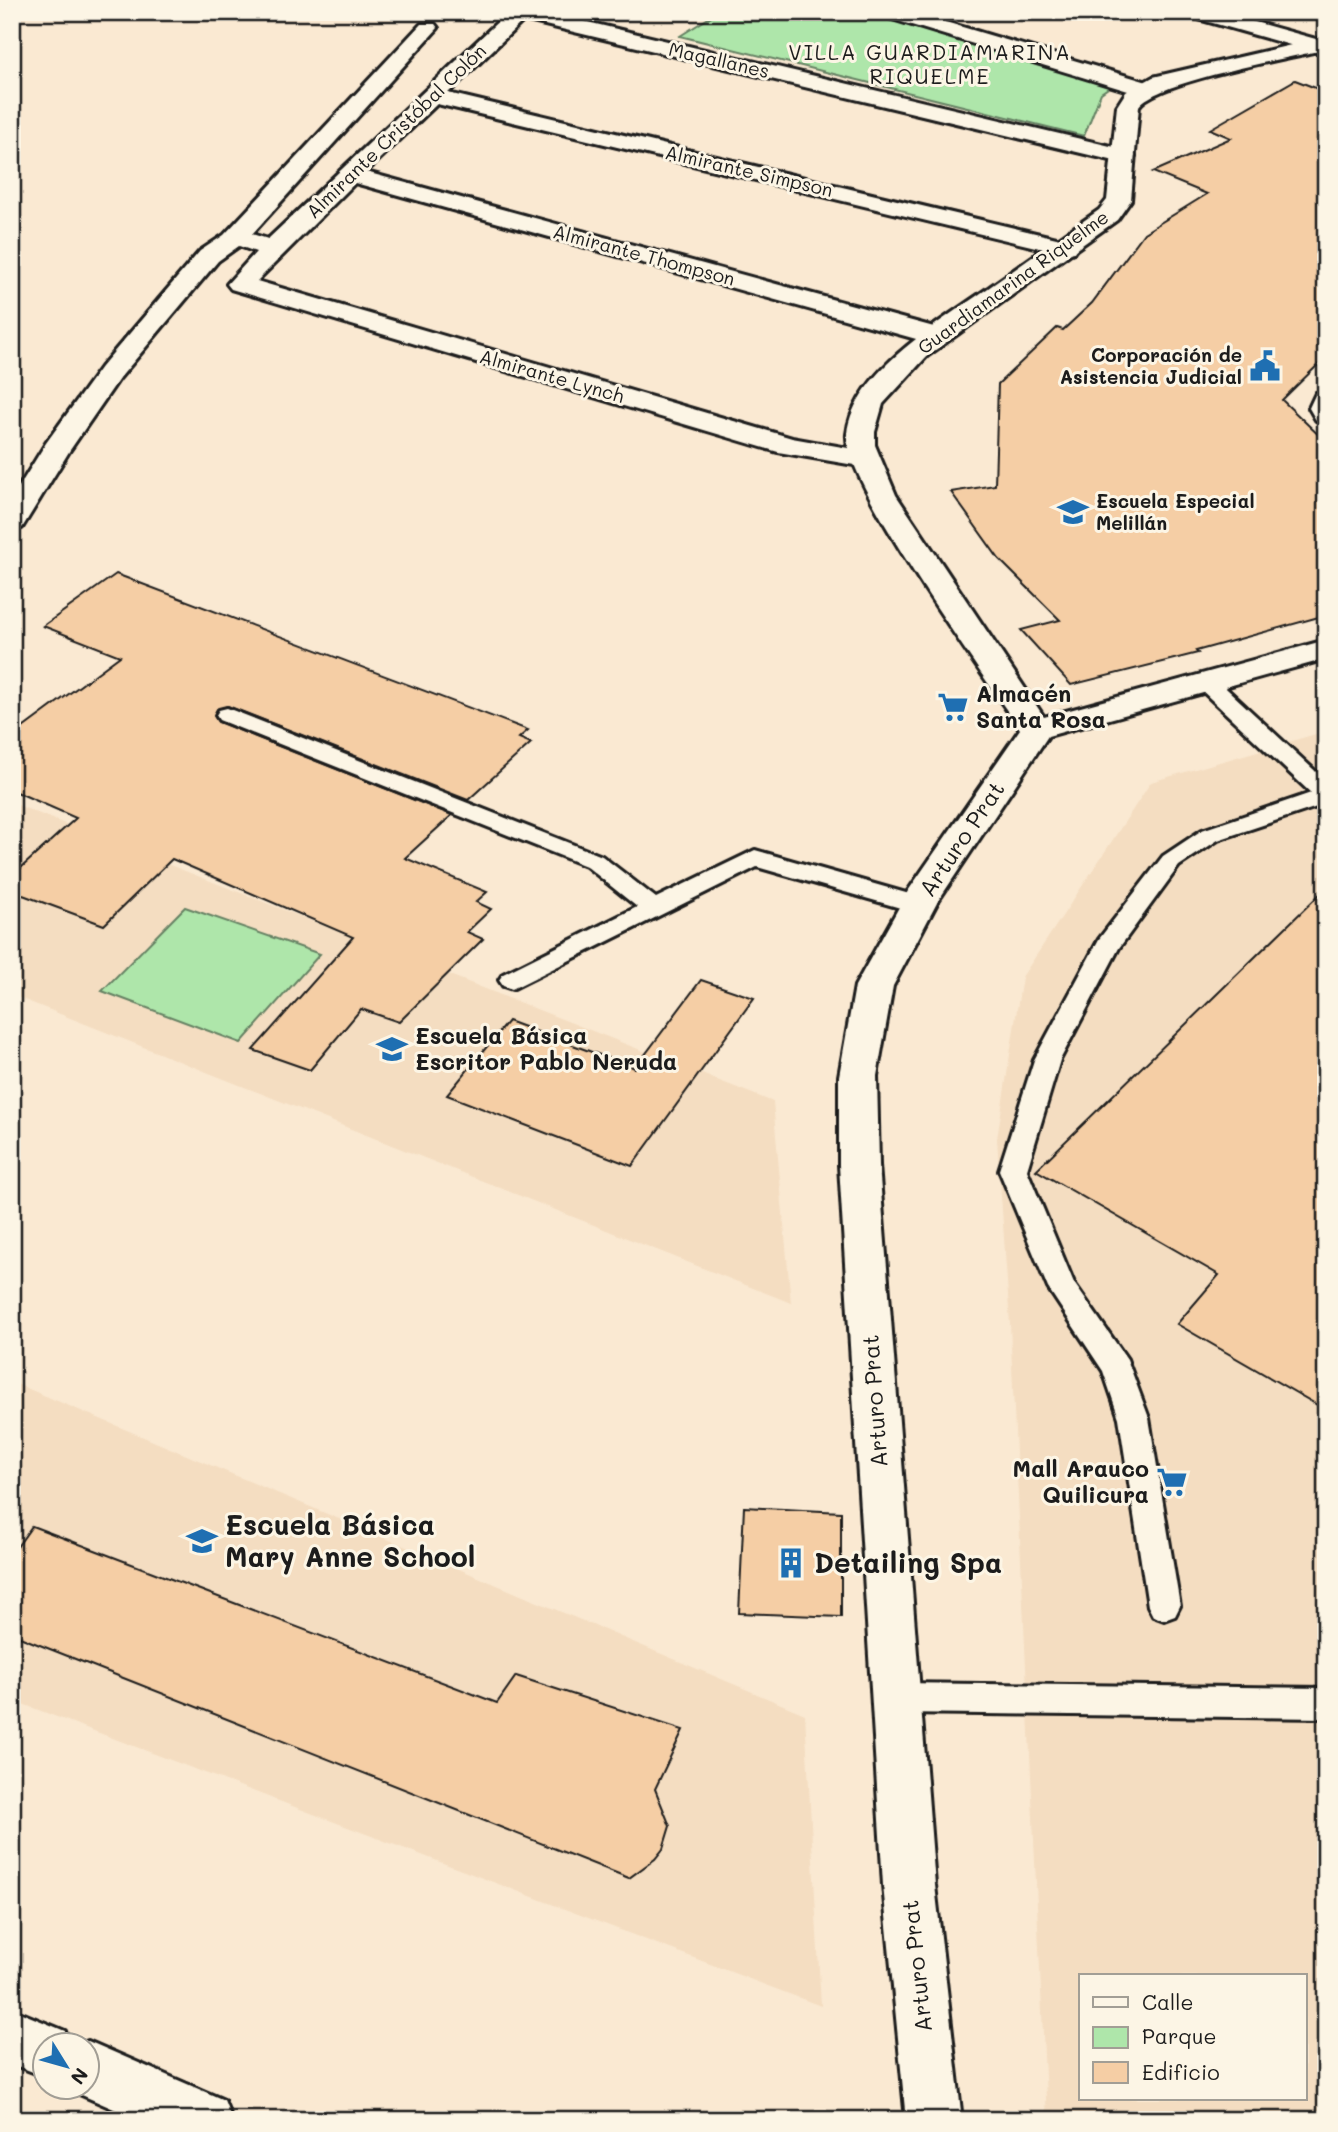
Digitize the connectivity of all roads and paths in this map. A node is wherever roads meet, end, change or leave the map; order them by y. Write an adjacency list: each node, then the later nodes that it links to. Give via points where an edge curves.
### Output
1 (519, 12): 7 (street, Almirante Cristóbal Colón); 8 (street, Magallanes)
2 (889, 12): 6 (street)
3 (1195, 12): 5 (street)
4 (428, 28): 10 (street)
5 (1321, 44): 6 (street)
6 (1146, 89): 8 (street, Guardiamarina Riquelme, via 1128,106)
7 (433, 96): 9 (street, Almirante Cristóbal Colón); 11 (street, Almirante Simpson)
8 (1123, 156): 11 (street, Guardiamarina Riquelme, via 1116,206)
9 (352, 175): 12 (street, Almirante Cristóbal Colón); 14 (street, Almirante Thompson)
10 (233, 240): 12 (street, via 250,240); 18 (street, via 209,256 110,373)
11 (1065, 247): 14 (street, Guardiamarina Riquelme)
12 (271, 250): 13 (street, Almirante Cristóbal Colón)
13 (240, 284): 17 (street, Almirante Lynch, via 788,446)
14 (936, 336): 17 (street, Guardiamarina Riquelme, via 902,365 870,403 861,432)
15 (1326, 400): 16 (street)
16 (1326, 414)
17 (866, 459): 22 (street, Guardiamarina Riquelme, via 903,529)
18 (12, 522)
19 (1326, 649): 20 (street)
20 (1206, 682): 22 (street); 23 (lane)
21 (227, 715): 25 (lane, via 594,861)
22 (1035, 729): 24 (street, Arturo Prat)
23 (1326, 795): 27 (lane, via 1210,835 1171,861 1108,945 1046,1060 1013,1170 1062,1288 1116,1367 1134,1418)
24 (918, 905): 25 (lane, via 755,858); 28 (street, Arturo Prat, via 874,986 857,1088)
25 (654, 909): 26 (lane)
26 (512, 980)
27 (1164, 1606)
28 (895, 1698): 29 (lane); 34 (street, Arturo Prat)
29 (1326, 1703)
30 (12, 2036): 31 (street)
31 (32, 2044)
32 (102, 2075): 33 (street)
33 (204, 2120)
34 (934, 2120)

